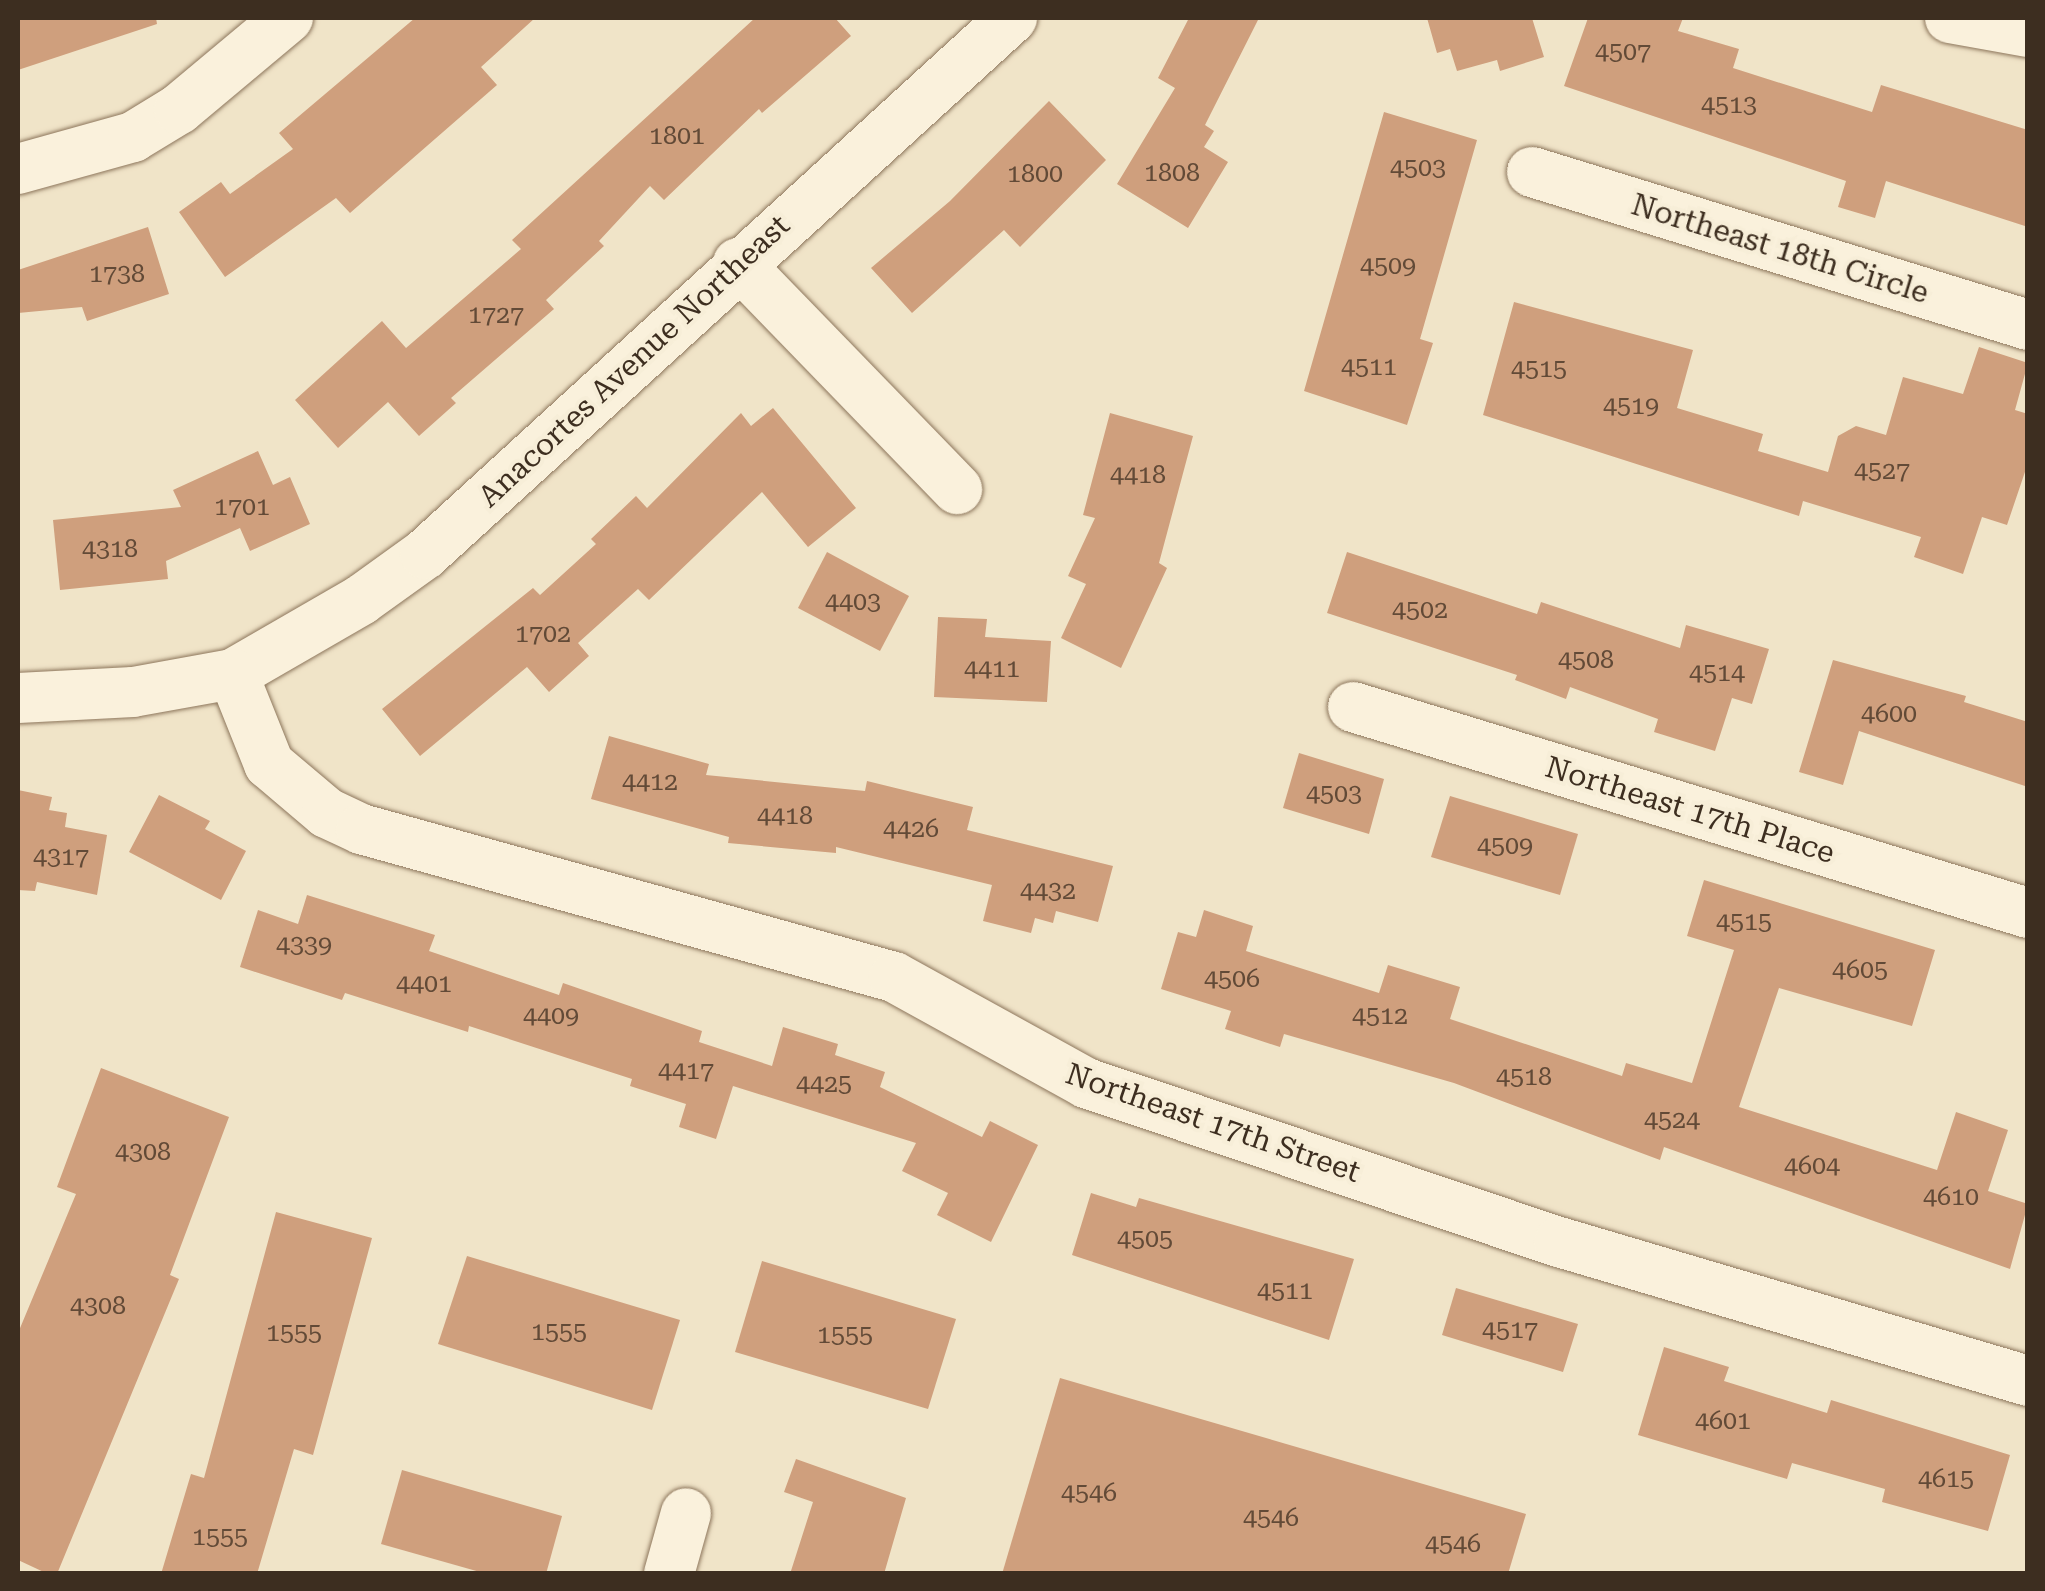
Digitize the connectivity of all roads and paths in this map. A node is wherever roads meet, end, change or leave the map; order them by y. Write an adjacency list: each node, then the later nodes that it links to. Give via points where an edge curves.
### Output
1 (288, 18): 5 (street, via 179,109 134,137)
2 (1012, 18): 7 (street, Anacortes Avenue Northeast)
3 (1950, 18): 4 (street)
4 (2028, 32)
5 (18, 169)
6 (1532, 172): 8 (street, Northeast 18th Circle)
7 (738, 263): 9 (street); 10 (street, Anacortes Avenue Northeast, via 425,554 361,600)
8 (2028, 325)
9 (957, 489)
10 (233, 674): 11 (street, via 133,692); 14 (street, Northeast 17th Street, via 269,764 327,813 361,830 894,977 1086,1083 1559,1242)
11 (18, 698)
12 (1354, 708): 13 (street, Northeast 17th Place)
13 (2028, 912)
14 (2028, 1381)
15 (686, 1513): 16 (street)
16 (669, 1574)

